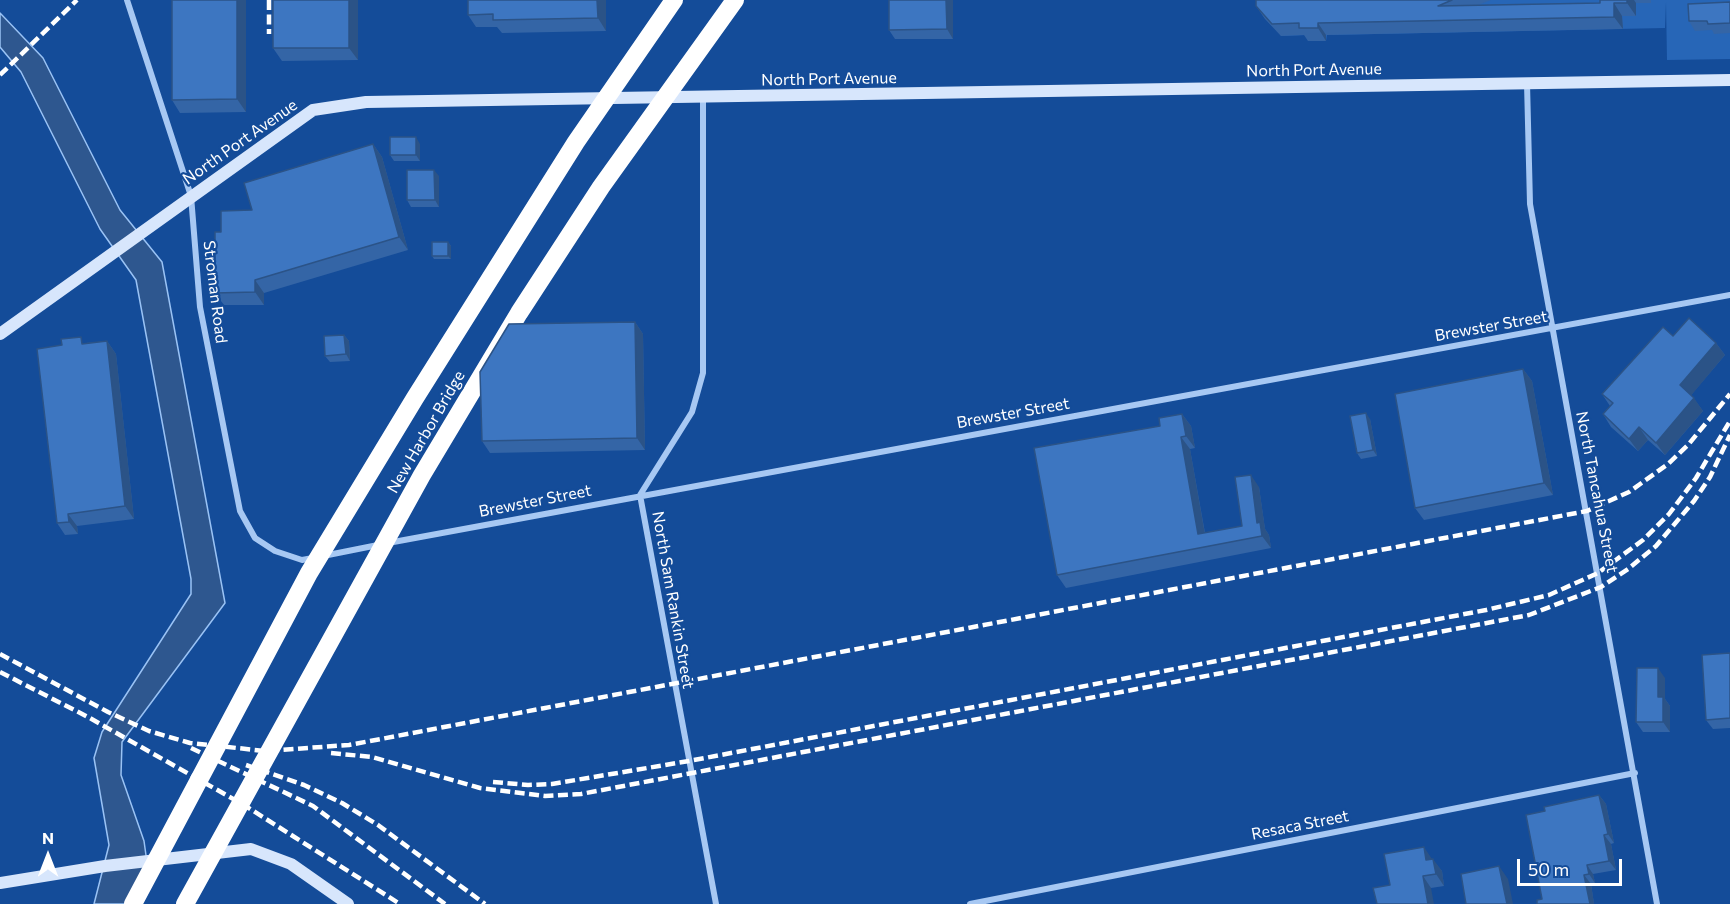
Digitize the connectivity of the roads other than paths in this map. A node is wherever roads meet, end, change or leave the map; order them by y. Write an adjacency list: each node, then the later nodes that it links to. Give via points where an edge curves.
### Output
1 (127, 0): 7 (street, Stroman Road)
2 (675, 0): 15 (highway, New Harbor Bridge, bridge, via 576,142 309,573)
3 (735, 0): 16 (highway, New Harbor Bridge, bridge, via 601,187 519,313 422,475)
4 (1730, 80): 5 (main road, North Port Avenue)
5 (1527, 83): 6 (main road, North Port Avenue); 9 (street, North Tancahua Street, via 1530,204)
6 (703, 97): 7 (main road, North Port Avenue, via 366,102 313,110); 11 (street, North Sam Rankin Street, via 703,373 692,412)
7 (191, 196): 10 (main road, North Port Avenue); 12 (street, Stroman Road, via 200,307 240,512 255,538 275,551)
8 (1730, 295): 9 (street, Brewster Street)
9 (1553, 329): 11 (street, Brewster Street); 13 (street, North Tancahua Street)
10 (0, 334)
11 (640, 495): 12 (street, Brewster Street); 18 (street, North Sam Rankin Street)
12 (302, 560)
13 (1635, 773): 19 (street, Resaca Street); 20 (street, North Tancahua Street)
14 (0, 884): 17 (main road, via 105,866 251,849 291,864)
15 (133, 904)
16 (185, 904)
17 (348, 904)
18 (716, 904)
19 (970, 904)
20 (1657, 904)

